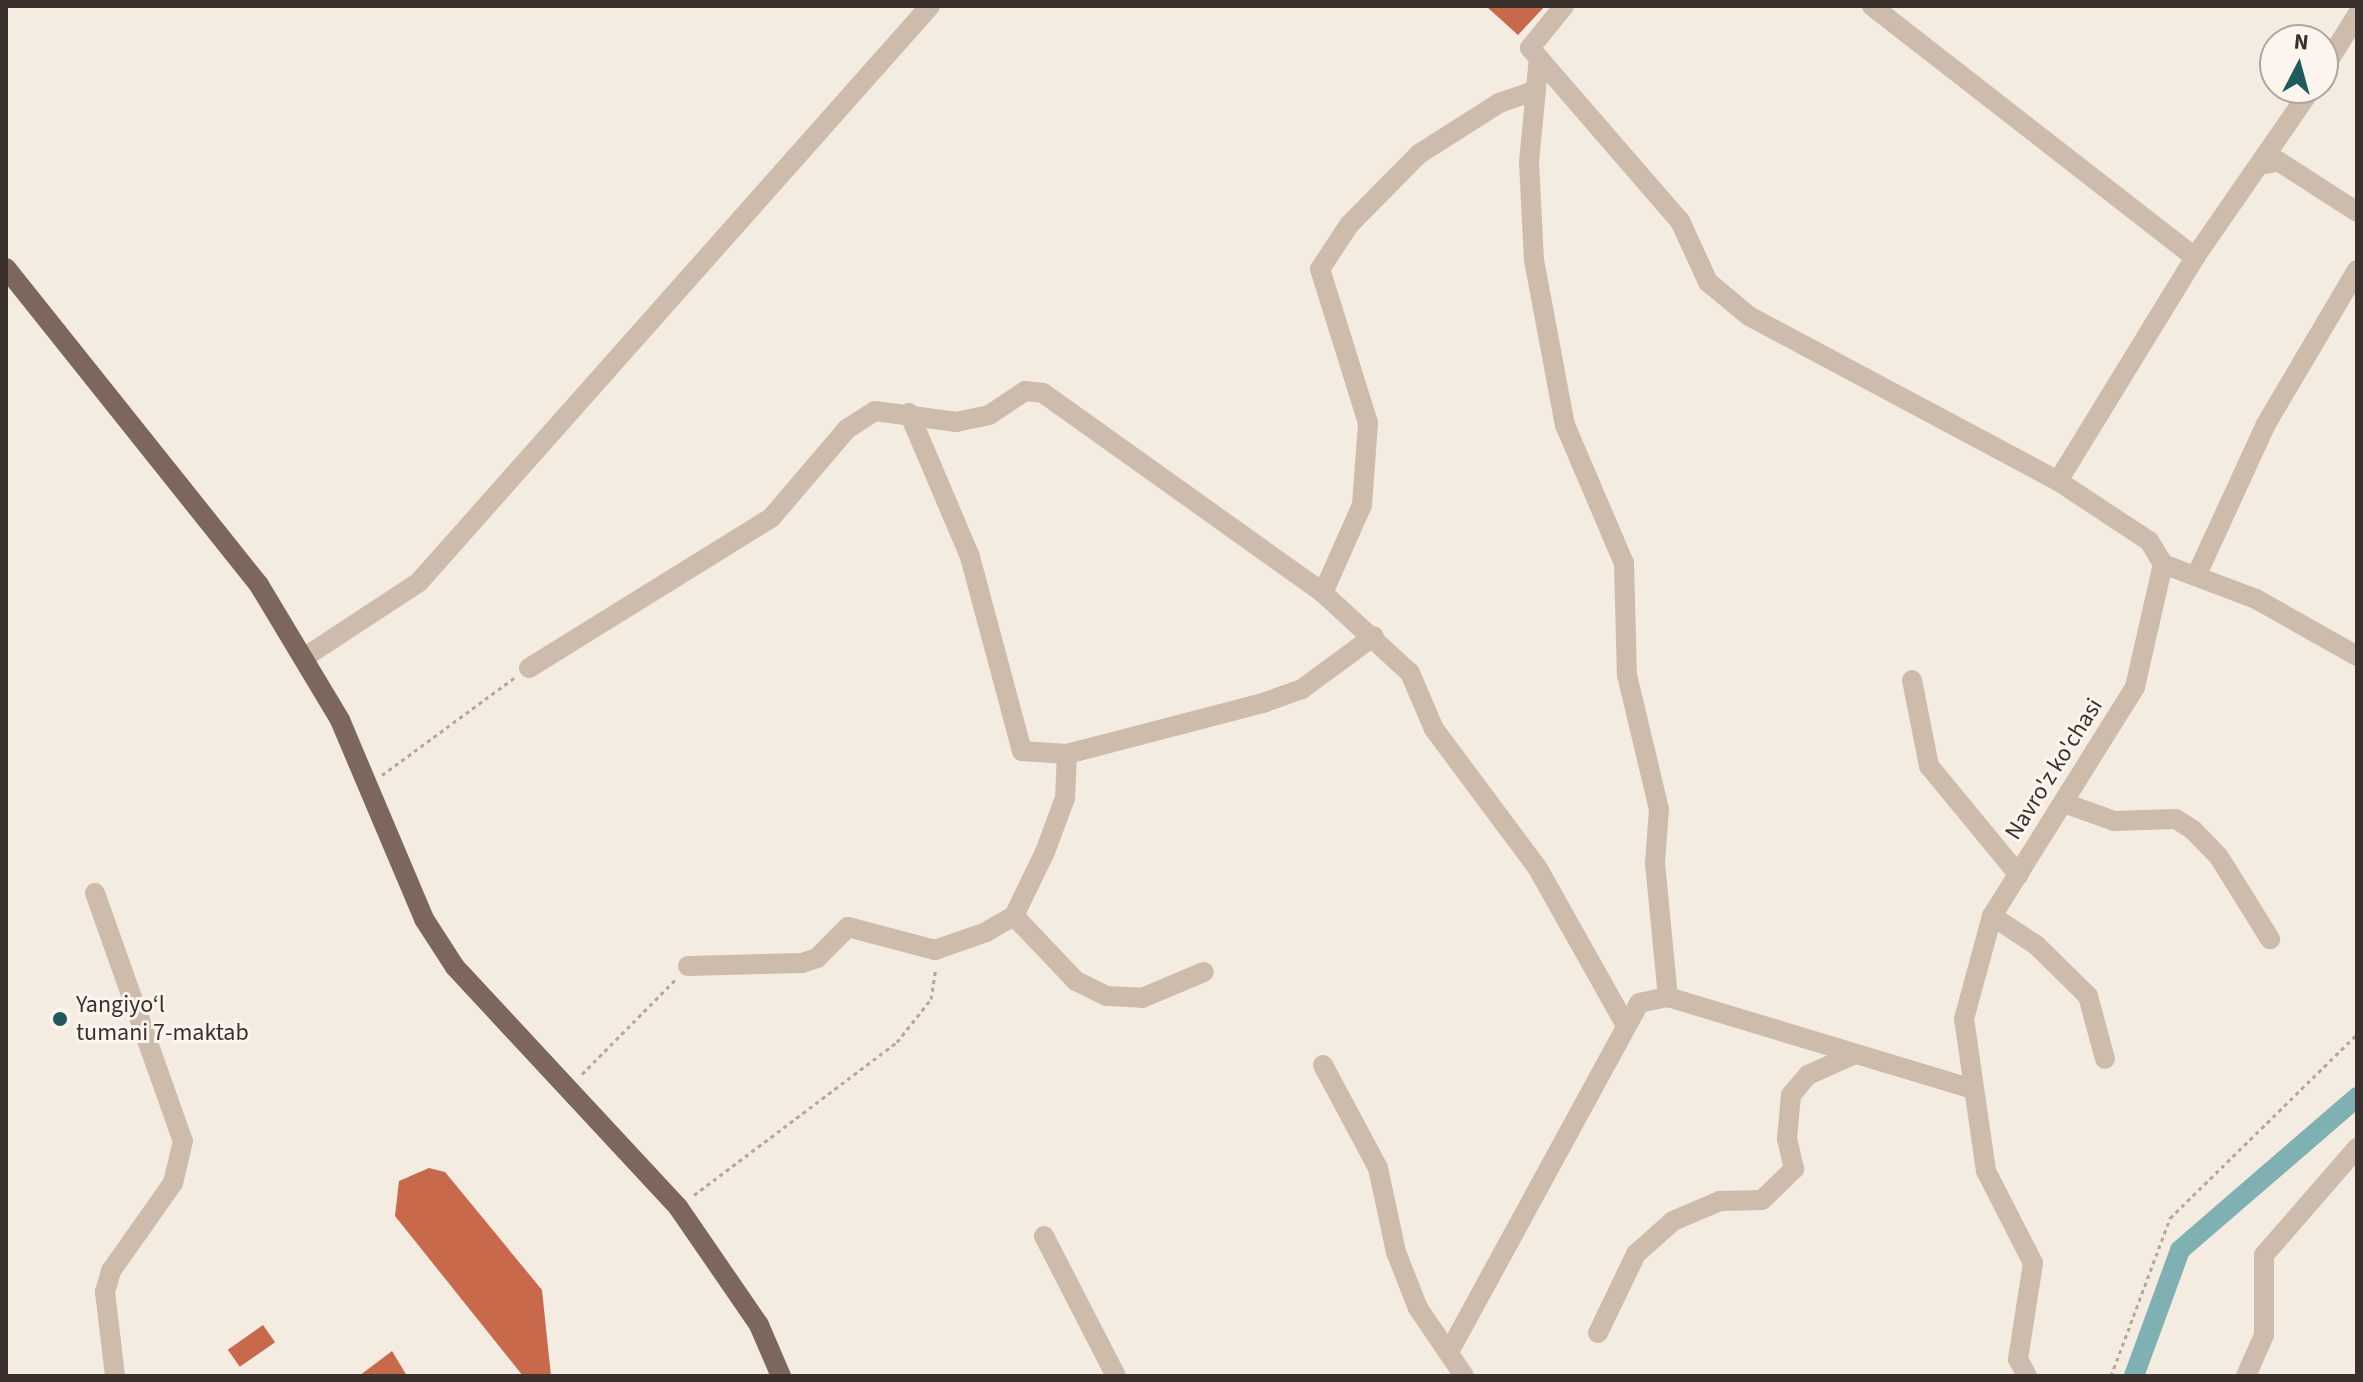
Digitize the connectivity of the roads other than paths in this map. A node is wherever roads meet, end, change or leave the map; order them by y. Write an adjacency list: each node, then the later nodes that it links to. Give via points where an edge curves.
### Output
1 (930, 6): 21 (street, via 419,582)
2 (1564, 6): 6 (street, via 1530,45)
3 (1872, 6): 11 (street)
4 (2357, 15): 5 (street)
5 (2339, 44)
6 (1539, 58): 7 (street); 15 (street, via 1680,221 1719,291 1749,316)
7 (1536, 90): 18 (street, via 1499,103 1419,154 1349,225 1320,269 1368,423 1362,505); 33 (street, via 1528,214 1534,260 1565,425 1624,563 1627,675 1659,809 1655,863)
8 (2302, 104): 9 (street)
9 (2266, 164): 10 (street, via 2278,161); 11 (street)
10 (2357, 212)
11 (2195, 257): 15 (street)
12 (6, 268): 21 (main road, via 208,515)
13 (2357, 270): 17 (street, via 2266,424)
14 (909, 413): 18 (street, via 956,422 989,415 1025,391 1043,393); 22 (street, via 875,411 847,429 771,518); 24 (street, via 970,557 1017,741 1022,751)
15 (2058, 481): 16 (street, via 2149,541)
16 (2163, 564): 17 (street); 25 (street, Navro'z ko'chasi, via 2135,687)
17 (2198, 572): 20 (street)
18 (1323, 593): 19 (street)
19 (1374, 636): 24 (street, via 1302,689); 34 (street, via 1410,673 1434,729 1537,867)
20 (2357, 656)
21 (305, 657): 45 (main road, via 370,785 424,919 455,967 678,1207 759,1325)
22 (529, 668)
23 (1912, 680): 26 (street, via 1929,766)
24 (1067, 754): 28 (street, via 1065,798)
25 (2064, 803): 26 (street, Navro'z ko'chasi); 30 (street, via 2114,821 2176,819 2193,830 2219,857)
26 (2019, 875): 29 (street, Navro'z ko'chasi)
27 (95, 893): 44 (street, via 183,1141 173,1183 108,1281 104,1326)
28 (1014, 916): 31 (street, via 935,950 902,947 848,927 817,958 802,963); 32 (street, via 1076,981 1107,996 1142,998)
29 (1992, 916): 36 (street, via 2088,996); 38 (street, Navro'z ko'chasi, via 1964,1019)
30 (2270, 939)
31 (688, 966)
32 (1204, 972)
33 (1668, 997): 34 (street, via 1639,1003); 35 (street)
34 (1624, 1022): 42 (street)
35 (1855, 1054): 38 (street); 41 (street, via 1808,1075 1791,1095 1787,1139 1794,1169 1762,1200 1720,1201 1673,1221 1636,1254)
36 (2105, 1059)
37 (1323, 1065): 42 (street, via 1378,1168 1418,1308)
38 (1969, 1088): 47 (street, Navro'z ko'chasi, via 1986,1171 2033,1263 2018,1359)
39 (2357, 1148): 48 (street, via 2264,1255 2264,1335)
40 (1044, 1236): 43 (street)
41 (1598, 1333)
42 (1449, 1352): 46 (street)
43 (1112, 1375)
44 (115, 1376)
45 (781, 1376)
46 (1464, 1376)
47 (2027, 1376)
48 (2246, 1376)

